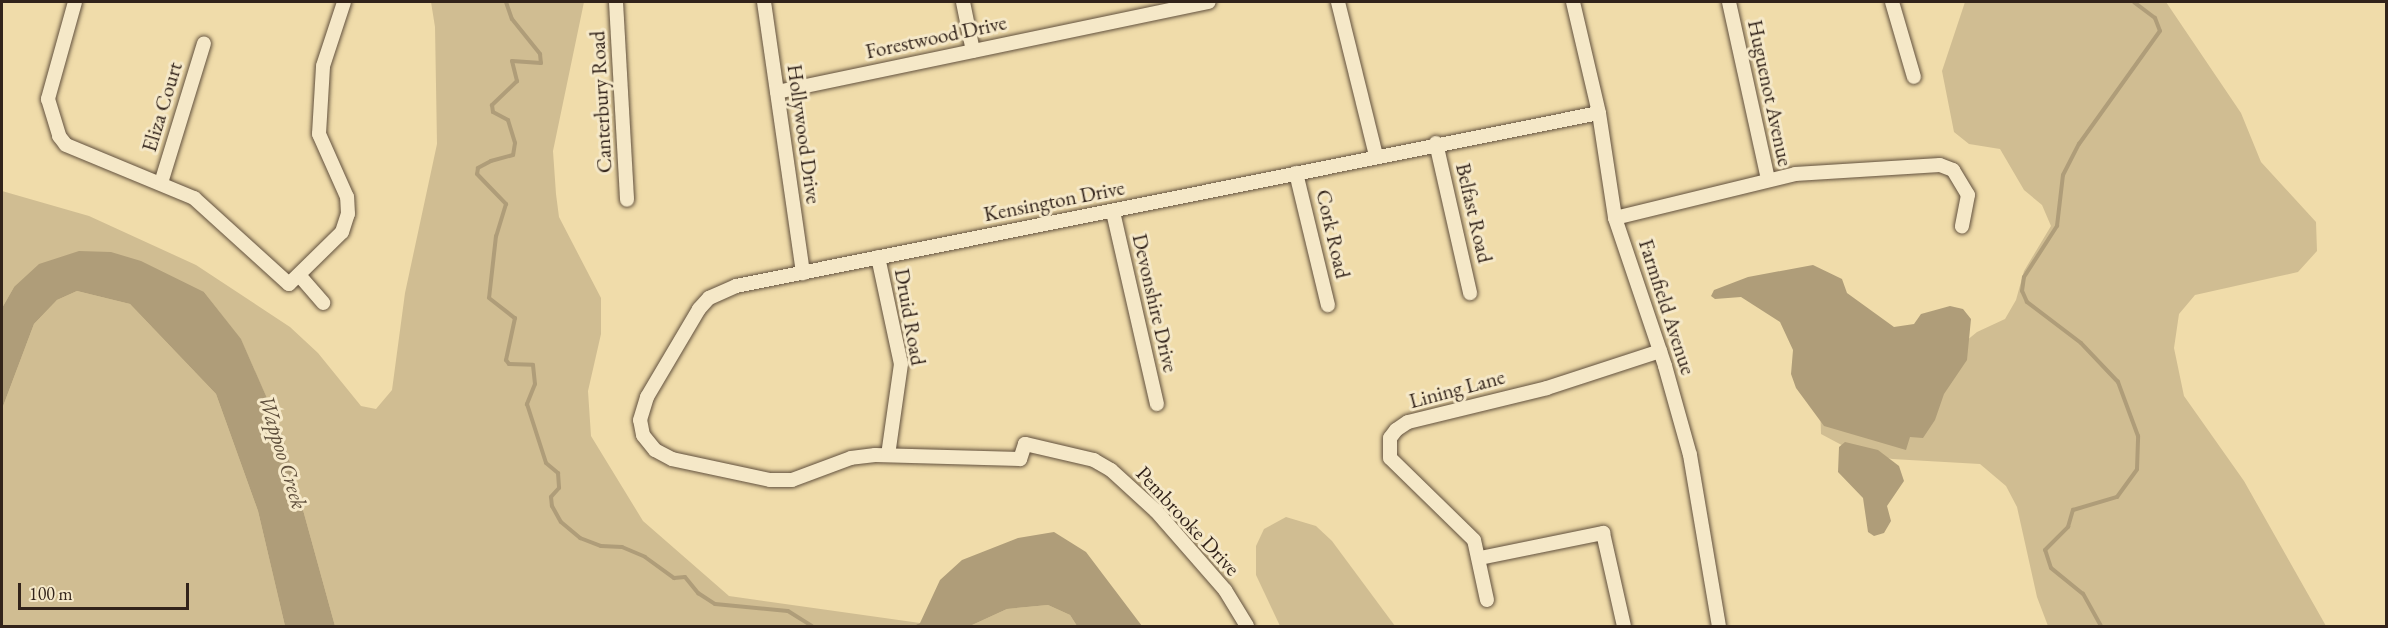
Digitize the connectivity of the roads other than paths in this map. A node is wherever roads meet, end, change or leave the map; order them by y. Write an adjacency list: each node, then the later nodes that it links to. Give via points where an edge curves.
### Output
1 (75, 2): 21 (street, via 48,99 53,126 66,145)
2 (344, 2): 28 (street, via 323,66 319,134 347,197 348,214 342,232)
3 (616, 2): 22 (street, Canterbury Road)
4 (764, 2): 15 (street, Hollywood Drive)
5 (963, 2): 13 (street)
6 (1209, 2): 11 (street, Forestwood Drive)
7 (1338, 2): 18 (street)
8 (1573, 2): 16 (street, Farmfield Avenue)
9 (1729, 2): 20 (street, Huguenot Avenue)
10 (1892, 2): 14 (street)
11 (1157, 7): 13 (street, Forestwood Drive)
12 (204, 43): 21 (street, Eliza Court)
13 (973, 51): 15 (street, Forestwood Drive)
14 (1914, 77)
15 (777, 92): 27 (street, Hollywood Drive)
16 (1599, 113): 17 (street, Kensington Drive); 24 (street, Farmfield Avenue)
17 (1436, 143): 18 (street, Kensington Drive); 29 (street, Belfast Road)
18 (1376, 155): 19 (street, Kensington Drive)
19 (1296, 173): 23 (street, Kensington Drive); 31 (street, Cork Road)
20 (1768, 179): 24 (street, Huguenot Avenue); 25 (street, via 1940,165 1953,170 1968,195)
21 (160, 183): 28 (street, via 194,198 290,284)
22 (627, 200)
23 (1113, 212): 26 (street, Kensington Drive); 33 (street, Devonshire Drive)
24 (1615, 218): 32 (street, Farmfield Avenue)
25 (1962, 226)
26 (878, 257): 27 (street, Kensington Drive); 34 (street, Druid Road, via 901,364)
27 (803, 273): 35 (street, Kensington Drive, via 736,286 709,298 699,309 647,397 640,420 643,435 656,450)
28 (299, 275): 30 (street)
29 (1470, 293)
30 (323, 303)
31 (1328, 305)
32 (1660, 351): 36 (street, Lining Lane, via 1547,388 1408,422 1396,430 1390,438 1390,458 1474,540); 40 (street, Farmfield Avenue, via 1690,455)
33 (1157, 404)
34 (888, 454): 35 (street, Pembrooke Drive, via 851,458 792,480 770,480); 38 (street, Pembrooke Drive, via 1020,459 1025,444 1094,460 1111,470 1156,511 1225,590)
35 (672, 459)
36 (1480, 558): 37 (street, Lining Lane); 39 (street, via 1603,533)
37 (1487, 600)
38 (1247, 627)
39 (1624, 627)
40 (1719, 627)

